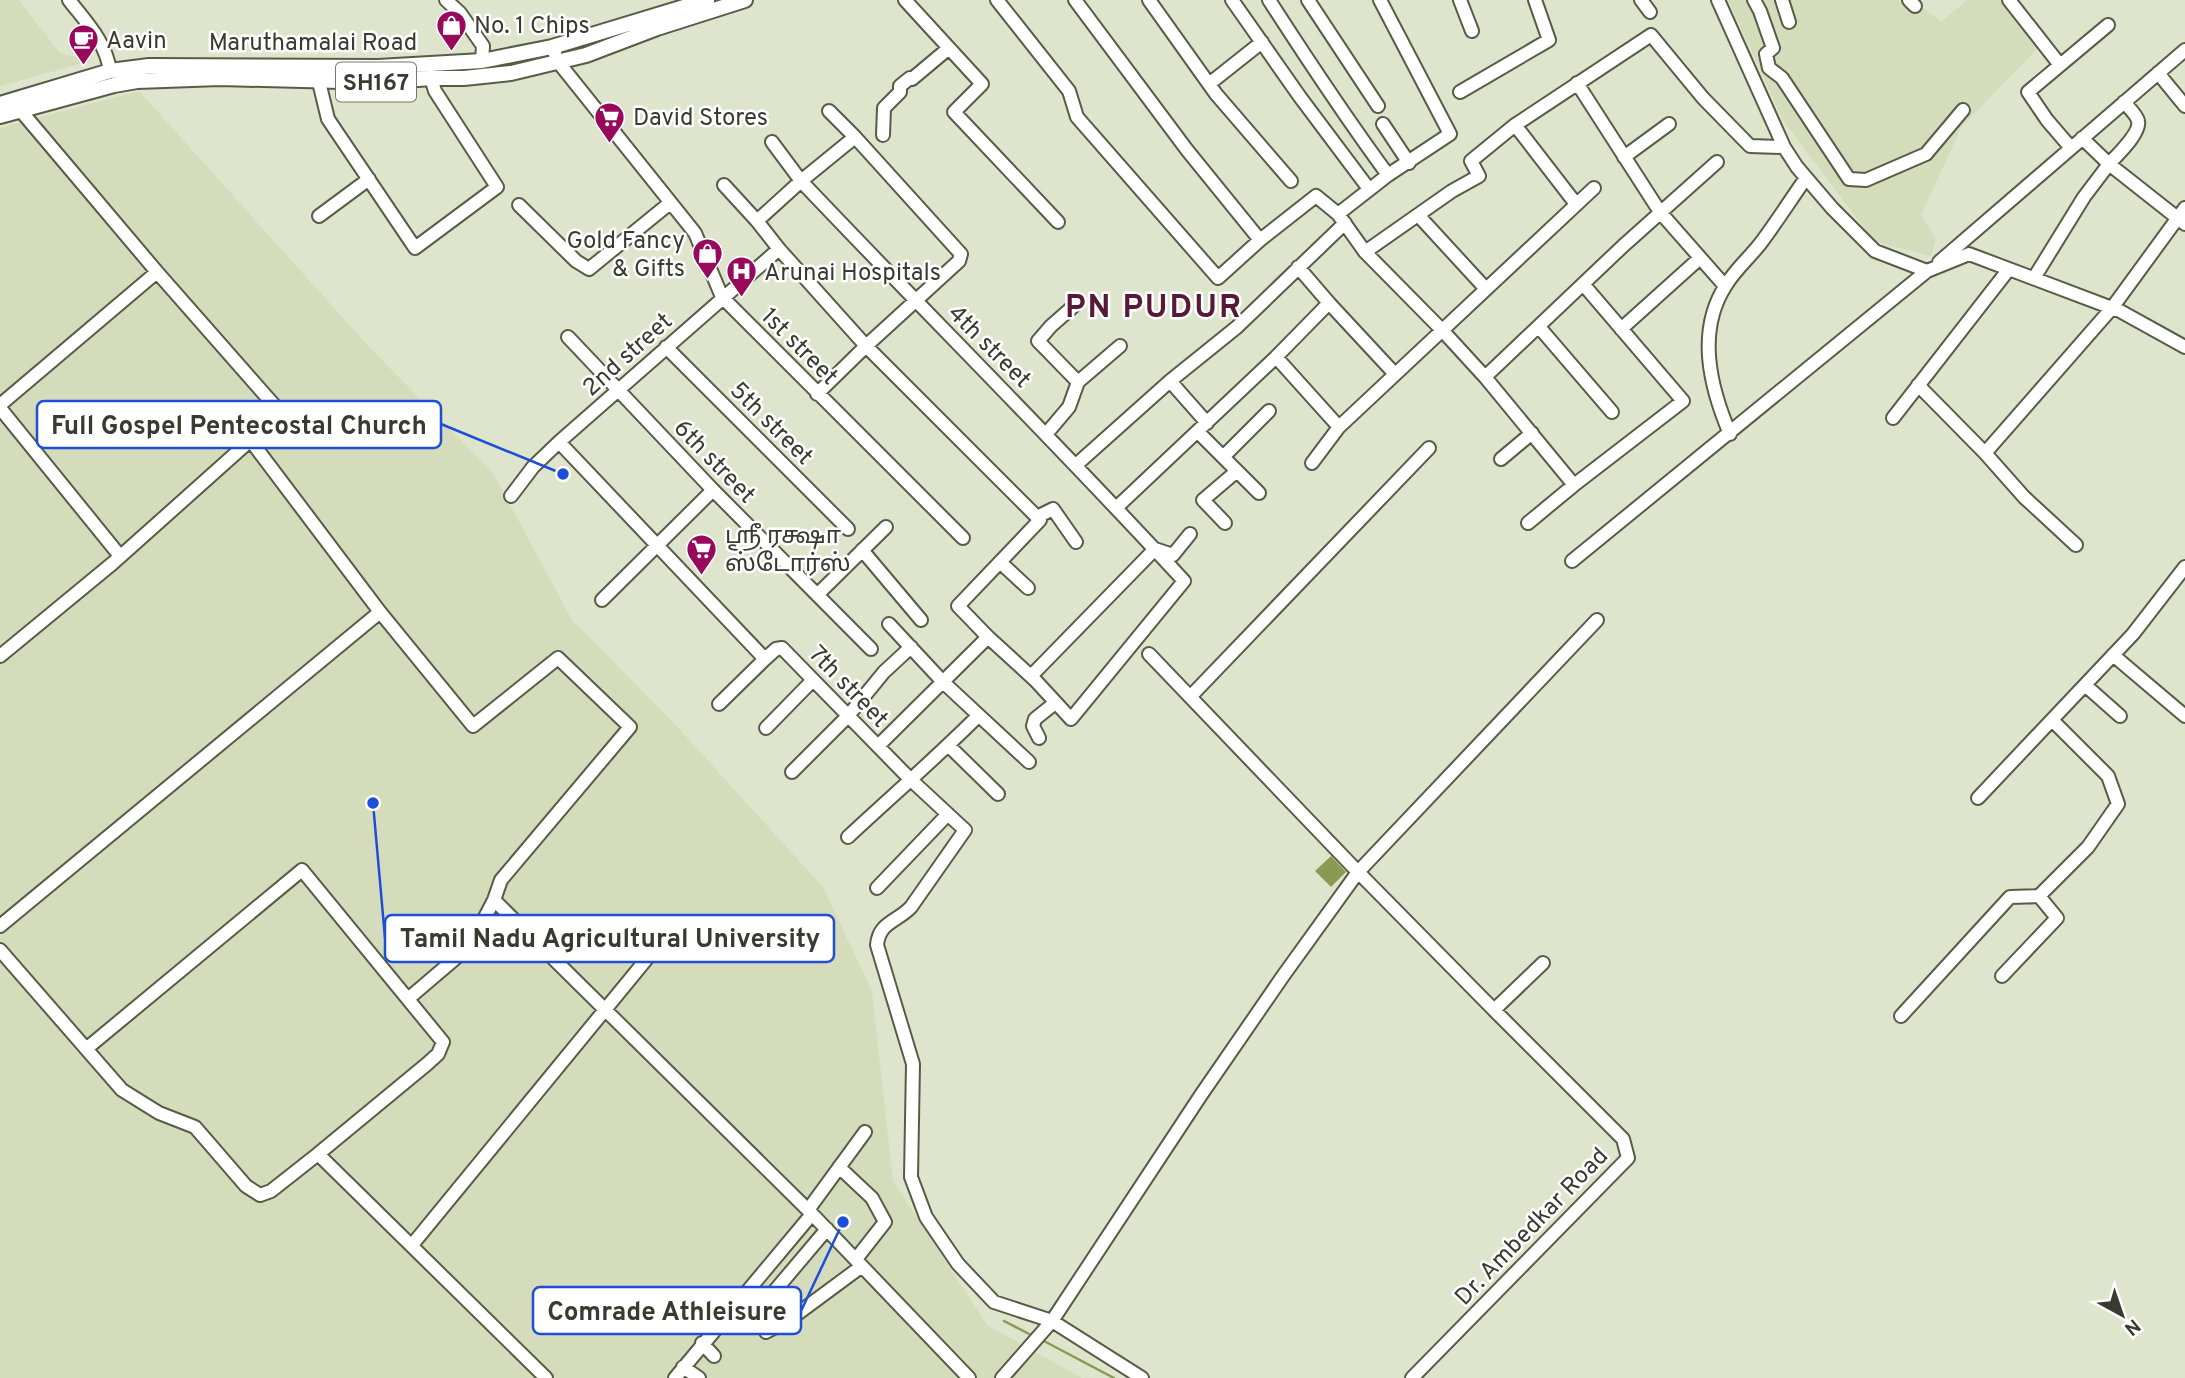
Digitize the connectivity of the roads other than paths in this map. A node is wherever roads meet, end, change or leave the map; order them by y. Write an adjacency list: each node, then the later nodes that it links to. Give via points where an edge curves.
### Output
1 (69, 0): 31 (street, via 98,38)
2 (446, 0): 28 (street, via 484,46)
3 (707, 0): 25 (main road, Maruthamalai Road / SH167)
4 (745, 0): 29 (main road, Maruthamalai Road / SH167)
5 (905, 0): 26 (street)
6 (997, 0): 77 (street, via 1069,91 1077,117 1218,278)
7 (1075, 0): 77 (street)
8 (1149, 0): 36 (street)
9 (1232, 0): 24 (street)
10 (1269, 0): 59 (street)
11 (1308, 0): 40 (street)
12 (1380, 0): 57 (street, via 1450,134)
13 (1460, 0): 23 (street)
14 (1535, 0): 37 (street, via 1549,40)
15 (1641, 0): 20 (street)
16 (1718, 0): 53 (street)
17 (1754, 0): 42 (street, via 1773,48 1766,54 1769,68 1782,78 1849,179 1866,180 1926,154)
18 (1782, 0): 21 (street)
19 (2009, 0): 30 (street)
20 (1650, 12)
21 (1789, 22)
22 (2108, 25): 30 (street)
23 (1472, 31)
24 (1262, 42): 36 (street); 66 (street)
25 (552, 47): 28 (main road, Maruthamalai Road / SH167); 29 (street, 1st street)
26 (949, 48): 49 (street, via 900,86 900,92 884,108); 76 (street, via 982,84 954,112)
27 (2185, 50): 32 (street)
28 (482, 61): 31 (main road, Maruthamalai Road / SH167, via 377,66 174,65)
29 (559, 63): 33 (main road, Maruthamalai Road / SH167, via 511,73); 67 (street, 1st street)
30 (2060, 65): 54 (street, via 2028,93)
31 (110, 71): 39 (main road, Maruthamalai Road / SH167)
32 (2158, 74): 38 (street); 41 (street)
33 (431, 78): 34 (main road, Maruthamalai Road / SH167); 61 (street, via 497,187 415,248)
34 (319, 82): 43 (main road, Maruthamalai Road / SH167, via 137,81); 61 (street, via 328,119)
35 (1577, 83): 48 (street); 53 (street, via 1651,35 1750,146); 55 (street)
36 (1209, 84): 63 (street)
37 (1460, 92)
38 (2124, 102): 51 (street); 58 (street, via 2138,125 2132,139)
39 (0, 104)
40 (1378, 106)
41 (2185, 106)
42 (1963, 110)
43 (20, 111): 45 (main road, Maruthamalai Road / SH167); 84 (street)
44 (829, 111): 50 (street)
45 (0, 116)
46 (1383, 124): 57 (street)
47 (1669, 124): 55 (street)
48 (1516, 125): 68 (street); 71 (street, via 1471,161 1479,176)
49 (883, 135)
50 (855, 137): 62 (street); 90 (street, via 961,254)
51 (2082, 138): 54 (street); 58 (street)
52 (772, 142): 62 (street, 4th street)
53 (1784, 147): 60 (street)
54 (2071, 148): 83 (street)
55 (1624, 156): 70 (street)
56 (1717, 162): 70 (street)
57 (1409, 163): 59 (street)
58 (2109, 164): 73 (street); 85 (street)
59 (1388, 175): 66 (street)
60 (1806, 178): 83 (street, via 1875,251); 87 (street)
61 (369, 179): 72 (street)
62 (802, 181): 75 (street); 90 (street, 4th street)
63 (1291, 181)
64 (724, 185): 75 (street)
65 (1594, 188): 68 (street)
66 (1369, 190): 74 (street)
67 (670, 203): 69 (street, via 589,269); 89 (street, 1st street, via 695,233)
68 (1576, 204): 88 (street)
69 (519, 205)
70 (1660, 212): 80 (street); 86 (street)
71 (1418, 215): 79 (street); 88 (street)
72 (319, 216)
73 (2183, 217): 93 (street)
74 (1341, 218): 77 (street, via 1312,192); 79 (street); 81 (street)
75 (757, 221): 78 (street)
76 (1058, 222)
77 (1259, 240)
78 (779, 248): 89 (street, 2nd street); 98 (street)
79 (1364, 252): 96 (street)
80 (1700, 258): 87 (street); 95 (street)
81 (1298, 267): 91 (street); 106 (street, via 1237,327)
82 (2009, 269): 83 (street, via 1969,254); 85 (street); 107 (street)
83 (1929, 270): 118 (street)
84 (157, 272): 110 (street); 119 (street, via 281,413)
85 (2034, 278): 93 (street)
86 (1583, 284): 94 (street); 95 (street)
87 (1725, 286): 118 (street, via 1713,308 1707,344 1711,375)
88 (1486, 289): 96 (street)
89 (722, 297): 101 (street, 2nd street); 109 (street, 1st street)
90 (915, 302): 98 (street); 116 (street, 4th street)
91 (1329, 303): 102 (street); 103 (street)
92 (1076, 304): 105 (street, via 1038,341)
93 (2112, 308): 100 (street); 122 (street)
94 (1539, 327): 104 (street); 112 (street)
95 (1620, 329): 128 (street, via 1683,401)
96 (1442, 330): 103 (street); 104 (street)
97 (568, 337): 108 (street, 6th street)
98 (866, 346): 109 (street); 133 (street)
99 (1120, 346): 105 (street)
100 (2185, 346)
101 (666, 347): 108 (street, 2nd street); 137 (street, 5th street)
102 (1276, 357): 114 (street); 115 (street)
103 (1394, 373): 114 (street)
104 (1485, 377): 117 (street)
105 (1079, 382): 116 (street, via 1069,407)
106 (1170, 382): 115 (street); 126 (street)
107 (1918, 385): 113 (street); 122 (street)
108 (619, 390): 120 (street, 2nd street); 129 (street, 6th street)
109 (817, 394): 139 (street, 1st street)
110 (0, 407): 145 (street)
111 (1269, 411): 123 (street)
112 (1612, 412)
113 (1893, 418)
114 (1339, 427): 125 (street)
115 (1203, 428): 123 (street); 132 (street)
116 (1047, 433): 126 (street, 4th street)
117 (1532, 433): 124 (street); 128 (street)
118 (1730, 434): 146 (street)
119 (251, 441): 145 (street); 152 (street)
120 (559, 442): 131 (street, 2nd street); 142 (street)
121 (1429, 448): 167 (street)
122 (1985, 453): 141 (street)
123 (1223, 457): 127 (street)
124 (1501, 459)
125 (1312, 463)
126 (1076, 465): 132 (street, 4th street)
127 (1237, 471): 130 (street); 134 (street, via 1203,500)
128 (1574, 485): 135 (street)
129 (713, 490): 142 (street); 150 (street, 6th street)
130 (1259, 493)
131 (511, 496)
132 (1117, 507): 143 (street, 4th street)
133 (1037, 517): 140 (street, via 1053,509); 147 (street, via 1040,520)
134 (1225, 523)
135 (1528, 523)
136 (886, 527): 144 (street)
137 (848, 529)
138 (1190, 534): 143 (street, via 1173,555)
139 (963, 538)
140 (1076, 542)
141 (2076, 545)
142 (656, 546): 151 (street); 162 (street)
143 (1155, 549): 163 (street); 168 (street, 4th street, via 1184,581 1071,719)
144 (862, 550): 150 (street); 153 (street)
145 (120, 556): 161 (street)
146 (1572, 561)
147 (1000, 562): 149 (street); 156 (street, via 958,606)
148 (2185, 566): 160 (street)
149 (1028, 588)
150 (817, 595): 158 (street, 6th street)
151 (602, 600)
152 (380, 612): 189 (street, via 472,726 558,658 630,727 501,880); 190 (street)
153 (921, 620)
154 (1597, 620): 186 (street)
155 (889, 624): 157 (street)
156 (988, 637): 163 (street); 165 (street)
157 (911, 647): 165 (street); 170 (street)
158 (871, 649)
159 (1149, 654): 167 (street)
160 (2113, 655): 166 (street); 173 (street)
161 (0, 656)
162 (765, 659): 164 (street, 7th street, via 782,648); 169 (street)
163 (1031, 676): 168 (street)
164 (813, 680): 170 (street, 7th street); 175 (street)
165 (943, 682): 171 (street); 177 (street)
166 (2085, 685): 172 (street); 174 (street)
167 (1190, 697): 186 (street)
168 (1055, 703): 176 (street, via 1035,719)
169 (719, 704)
170 (848, 716): 177 (street, 7th street); 180 (street)
171 (978, 716): 178 (street); 179 (street)
172 (2120, 716)
173 (2185, 716)
174 (2052, 720): 183 (street); 188 (street, via 2108,776 2118,804 2088,847)
175 (766, 728)
176 (1039, 738)
177 (878, 746): 181 (street, 7th street)
178 (949, 746): 181 (street); 182 (street)
179 (1029, 762)
180 (792, 772)
181 (910, 779): 184 (street, 7th street); 185 (street)
182 (998, 794)
183 (1978, 798)
184 (948, 814): 187 (street); 208 (street, 7th street, via 965,830 911,908 883,926 878,935 877,945 913,1064 911,1177 926,1217 958,1264 993,1302)
185 (848, 837)
186 (1359, 872): 197 (street); 208 (street, via 1201,1094)
187 (877, 888)
188 (2039, 896): 194 (street, via 2057,918); 198 (street, via 2010,897)
189 (494, 900): 195 (street, via 470,946); 196 (street)
190 (0, 926)
191 (0, 950): 199 (street)
192 (654, 950): 196 (street)
193 (1543, 963): 197 (street)
194 (2002, 976)
195 (409, 998): 199 (street, via 302,870); 201 (street, via 443,1040 442,1047 427,1065)
196 (606, 1009): 203 (street); 205 (street)
197 (1494, 1010): 219 (street, Dr. Ambedkar Road, via 1623,1139 1628,1158)
198 (1901, 1016)
199 (86, 1049): 201 (street, via 130,1097 195,1127 253,1192 271,1191)
200 (865, 1132): 202 (street)
201 (318, 1154): 205 (street)
202 (839, 1167): 203 (street); 206 (street, via 872,1198 885,1222)
203 (810, 1212): 204 (street); 210 (street)
204 (827, 1229): 206 (street); 207 (street)
205 (412, 1245): 213 (street)
206 (859, 1263): 209 (street, via 789,1320); 216 (street)
207 (756, 1313)
208 (1052, 1321): 217 (street); 218 (street)
209 (766, 1332)
210 (702, 1343): 211 (street); 212 (street)
211 (714, 1356)
212 (683, 1367): 214 (street); 215 (street)
213 (546, 1378)
214 (675, 1378)
215 (699, 1378)
216 (969, 1378)
217 (1002, 1378)
218 (1142, 1378)
219 (1412, 1378)

